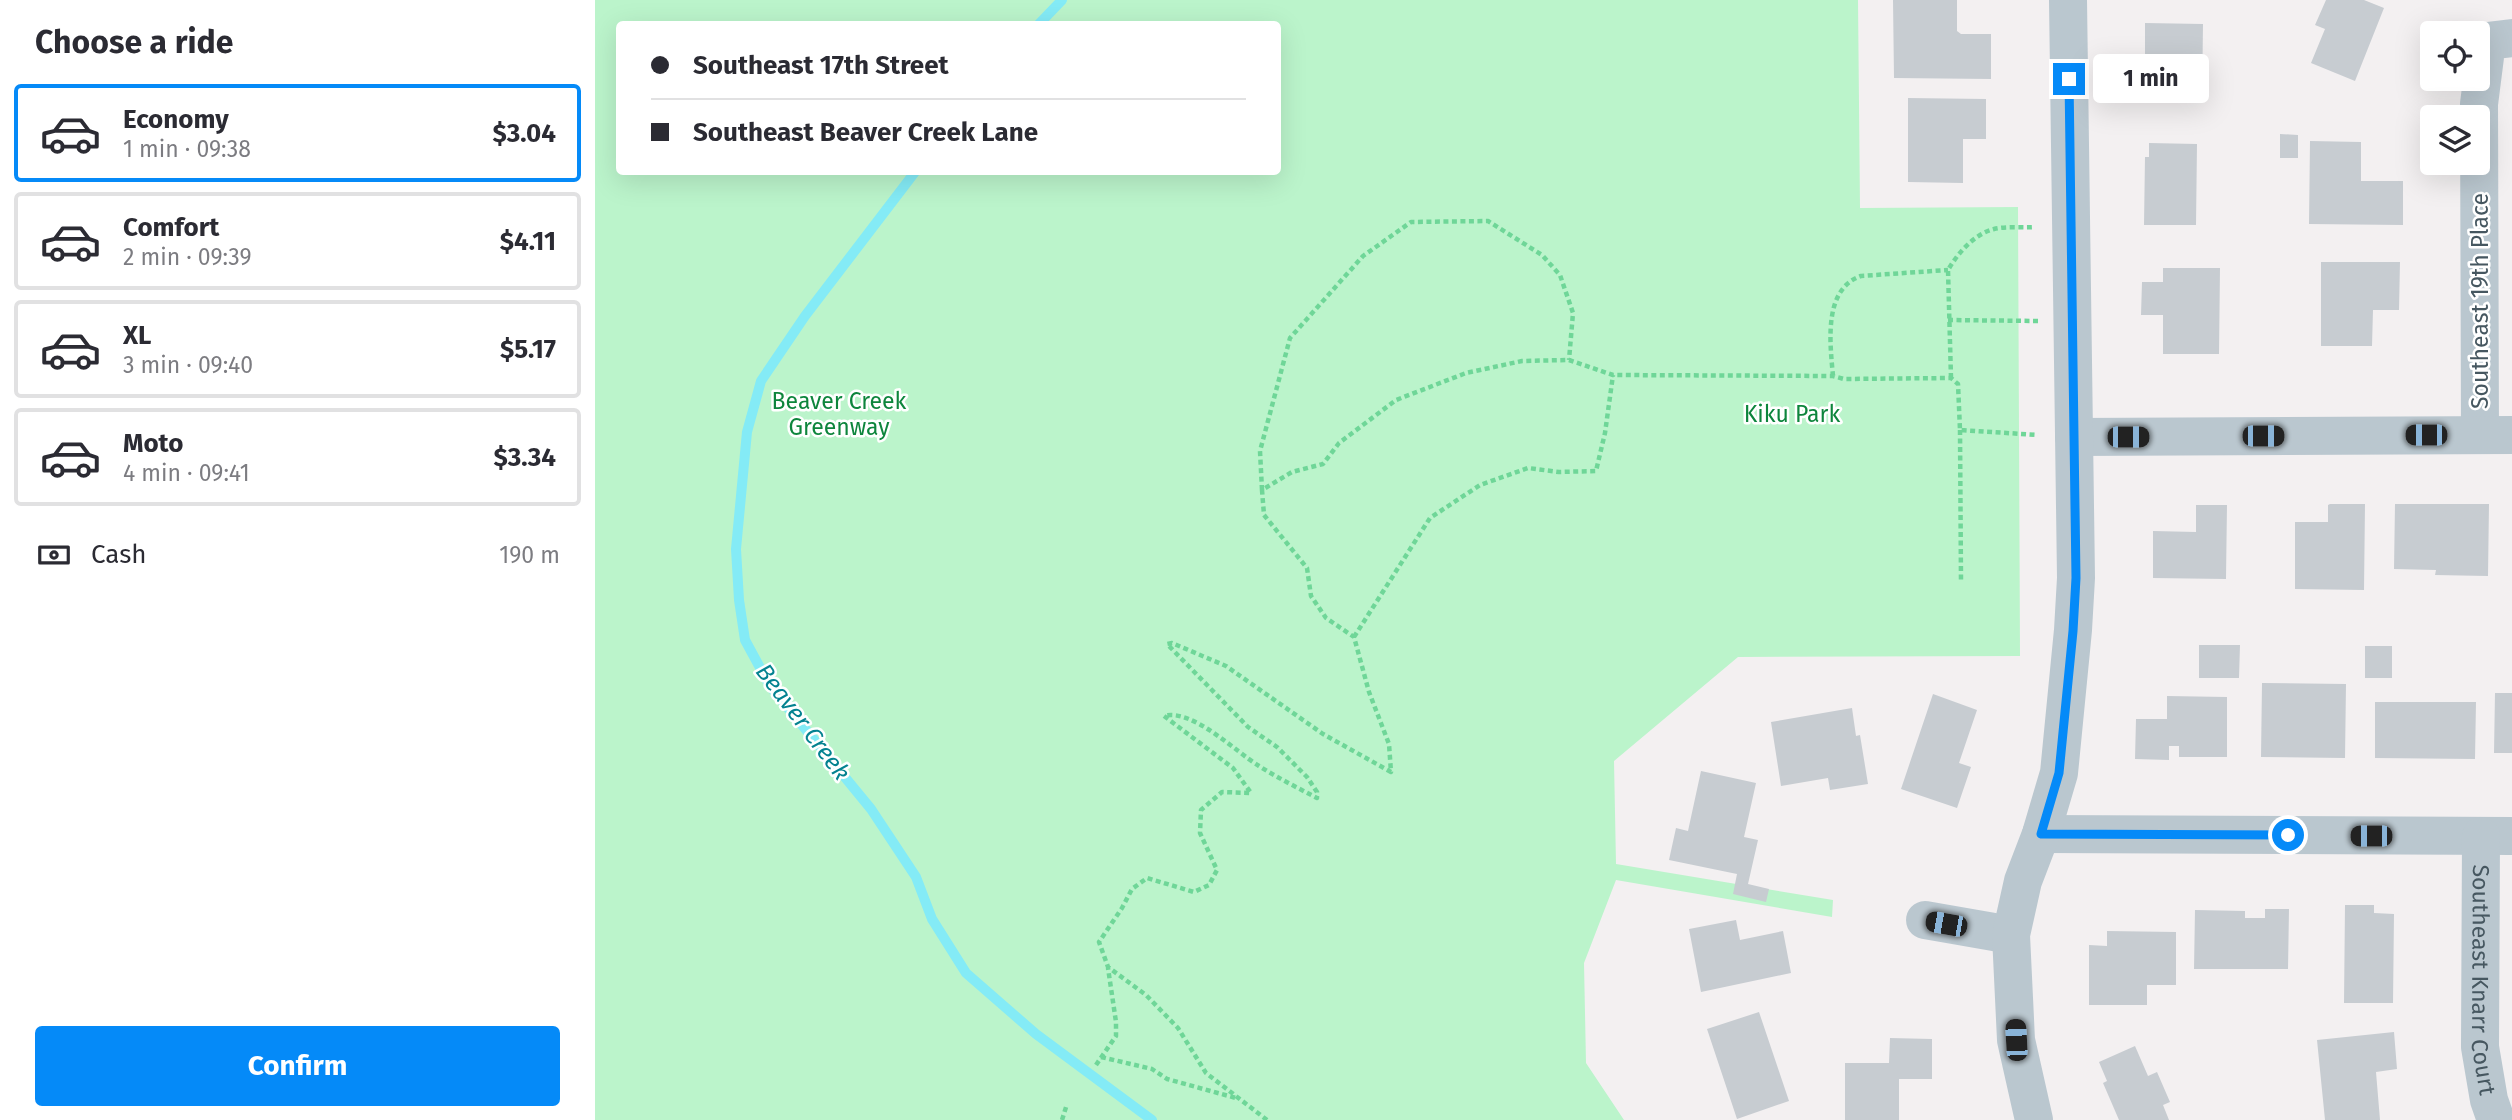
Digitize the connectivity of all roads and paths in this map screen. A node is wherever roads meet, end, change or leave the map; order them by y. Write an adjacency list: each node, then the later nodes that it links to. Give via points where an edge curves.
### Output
1 (2069, 0): 3 (street)
2 (2499, 40): 12 (street, Southeast 19th Place, via 2479,104)
3 (2071, 226): 4 (path, via 1994,229 1974,239); 6 (street)
4 (1948, 270): 5 (path); 9 (path, via 1861,276 1840,289 1829,337)
5 (1948, 320): 6 (path); 10 (path)
6 (2072, 321): 13 (street)
7 (1569, 360): 8 (path); 14 (path, via 1522,361 1465,373 1396,400 1339,443 1323,464 1292,472); 14 (path, via 1573,313 1560,275 1542,255 1488,221 1411,222 1363,256 1290,338 1260,451)
8 (1613, 375): 9 (path); 16 (path, via 1596,471 1528,468 1480,485 1430,518)
9 (1833, 376): 10 (path)
10 (1951, 378): 11 (path, via 1958,384)
11 (1961, 430): 13 (path); 15 (path)
12 (2496, 435): 13 (street)
13 (2074, 437): 17 (street, via 2073,631 2059,773)
14 (1262, 489): 16 (path, via 1264,515 1307,568 1311,596 1326,618)
15 (1961, 582)
16 (1354, 637): 21 (path, via 1389,744 1391,772 1323,734 1226,666 1167,644 1248,727 1307,777 1317,798 1257,766 1188,718 1164,716 1233,768 1251,793 1222,792 1201,810 1200,833 1217,870 1209,885 1194,892 1147,878 1132,889 1098,942)
17 (2041, 834): 18 (street); 20 (street, via 2023,881)
18 (2497, 836): 29 (street, Southeast Knarr Court, via 2480,1047)
19 (1925, 920): 20 (street)
20 (2011, 935): 28 (street, via 2016,1040)
21 (1108, 967): 22 (path, via 1116,1036); 24 (path, via 1146,995 1178,1028 1206,1073)
22 (1101, 1057): 23 (path); 24 (path)
23 (1096, 1065)
24 (1239, 1099): 27 (path)
25 (1067, 1104): 26 (path)
26 (1062, 1120)
27 (1267, 1120)
28 (2034, 1120)
29 (2496, 1120)

